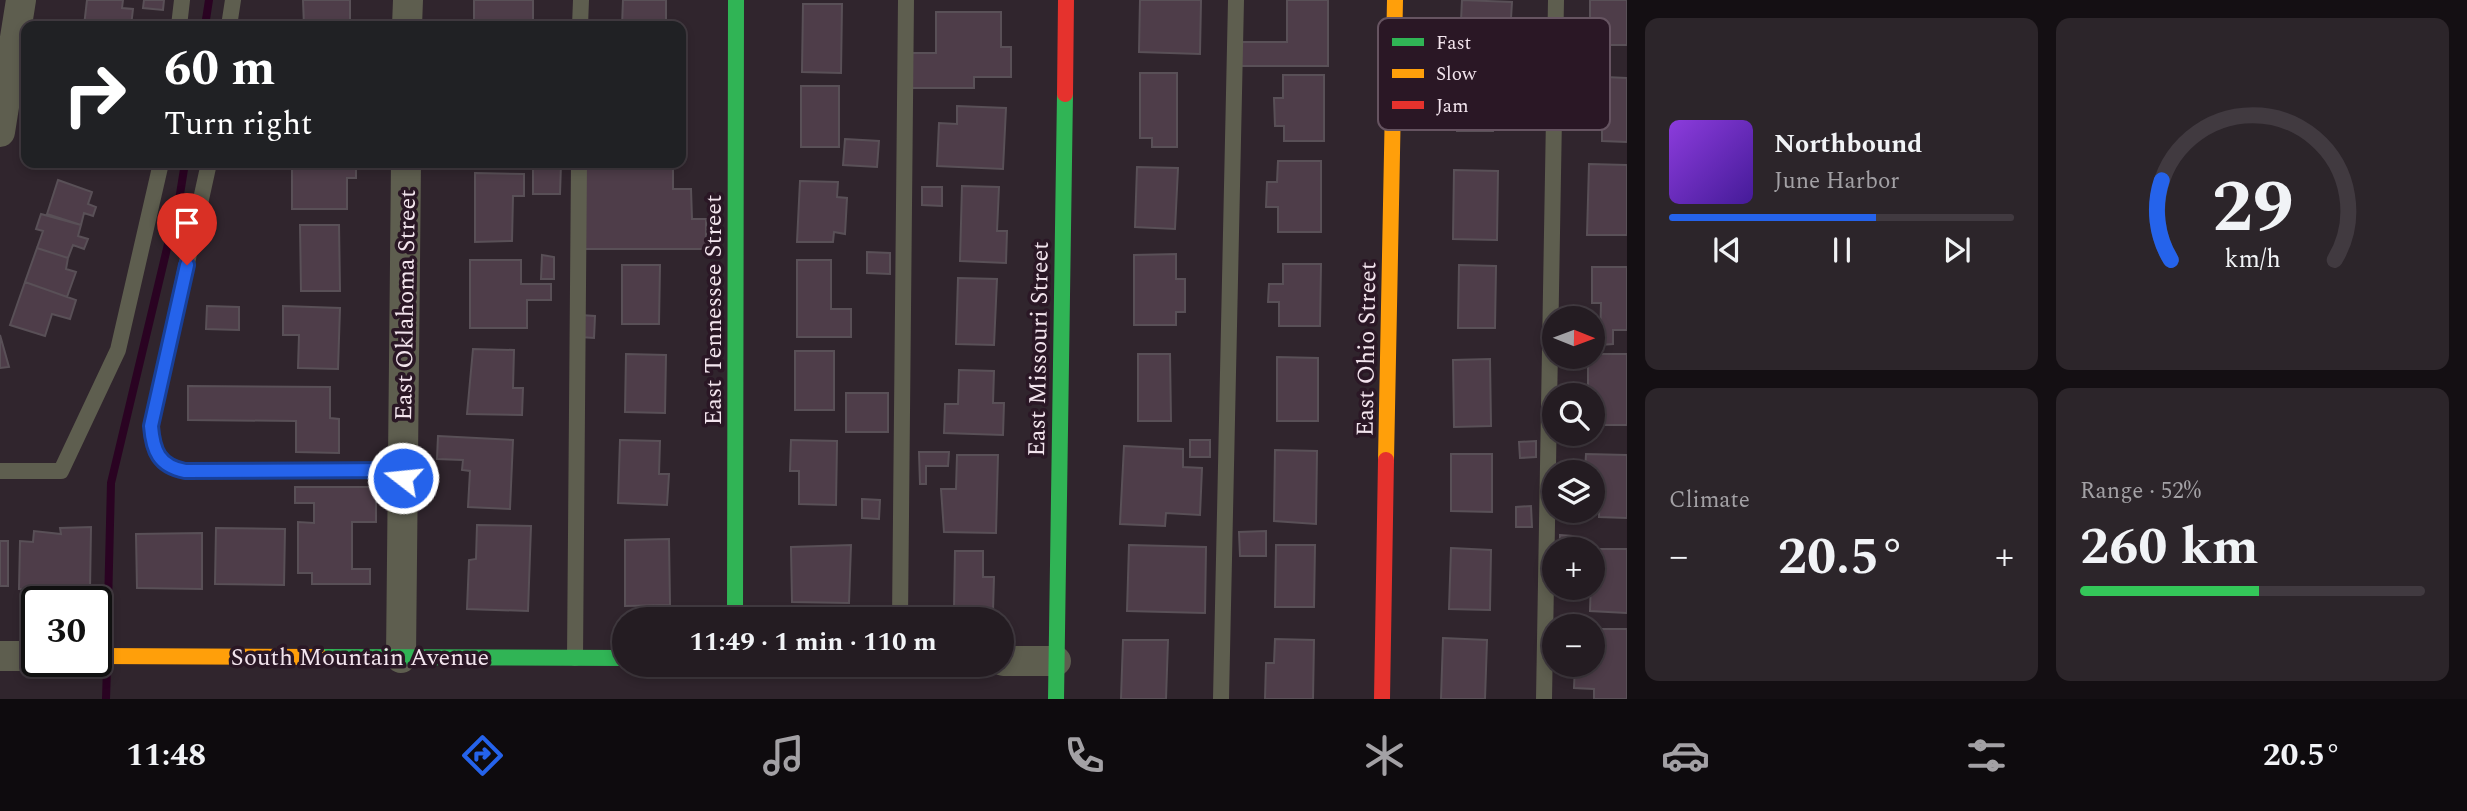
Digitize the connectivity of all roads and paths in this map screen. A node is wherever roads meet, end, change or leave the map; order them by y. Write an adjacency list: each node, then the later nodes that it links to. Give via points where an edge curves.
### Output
1 (21, 0): 20 (street)
2 (182, 0): 14 (lane)
3 (233, 0): 15 (lane)
4 (408, 0): 16 (street)
5 (581, 0): 17 (lane)
6 (736, 0): 27 (street, East Tennessee Street)
7 (906, 0): 28 (lane)
8 (1066, 0): 36 (street, East Missouri Street)
9 (1236, 0): 38 (lane)
10 (1395, 0): 12 (street, East Ohio Street)
11 (1556, 0): 13 (lane)
12 (1395, 18)
13 (1556, 18)
14 (180, 21)
15 (230, 21)
16 (407, 21)
17 (580, 21)
18 (1393, 130): 39 (street, East Ohio Street)
19 (1554, 130): 40 (lane)
20 (0, 132)
21 (159, 168): 26 (lane, via 117,350 61,471)
22 (208, 168): 25 (lane, via 151,426 153,452 169,468 185,471)
23 (406, 168): 25 (street, East Oklahoma Street)
24 (579, 168): 33 (lane)
25 (403, 470): 32 (street, East Oklahoma Street)
26 (0, 471)
27 (735, 607)
28 (900, 607)
29 (0, 656): 30 (street)
30 (21, 656)
31 (112, 656): 32 (street, South Mountain Avenue)
32 (401, 657): 33 (street, South Mountain Avenue)
33 (575, 657): 34 (street, South Mountain Avenue)
34 (612, 657)
35 (1014, 661): 36 (street)
36 (1056, 661): 37 (street, East Missouri Street)
37 (1056, 699)
38 (1221, 699)
39 (1382, 699)
40 (1544, 699)

